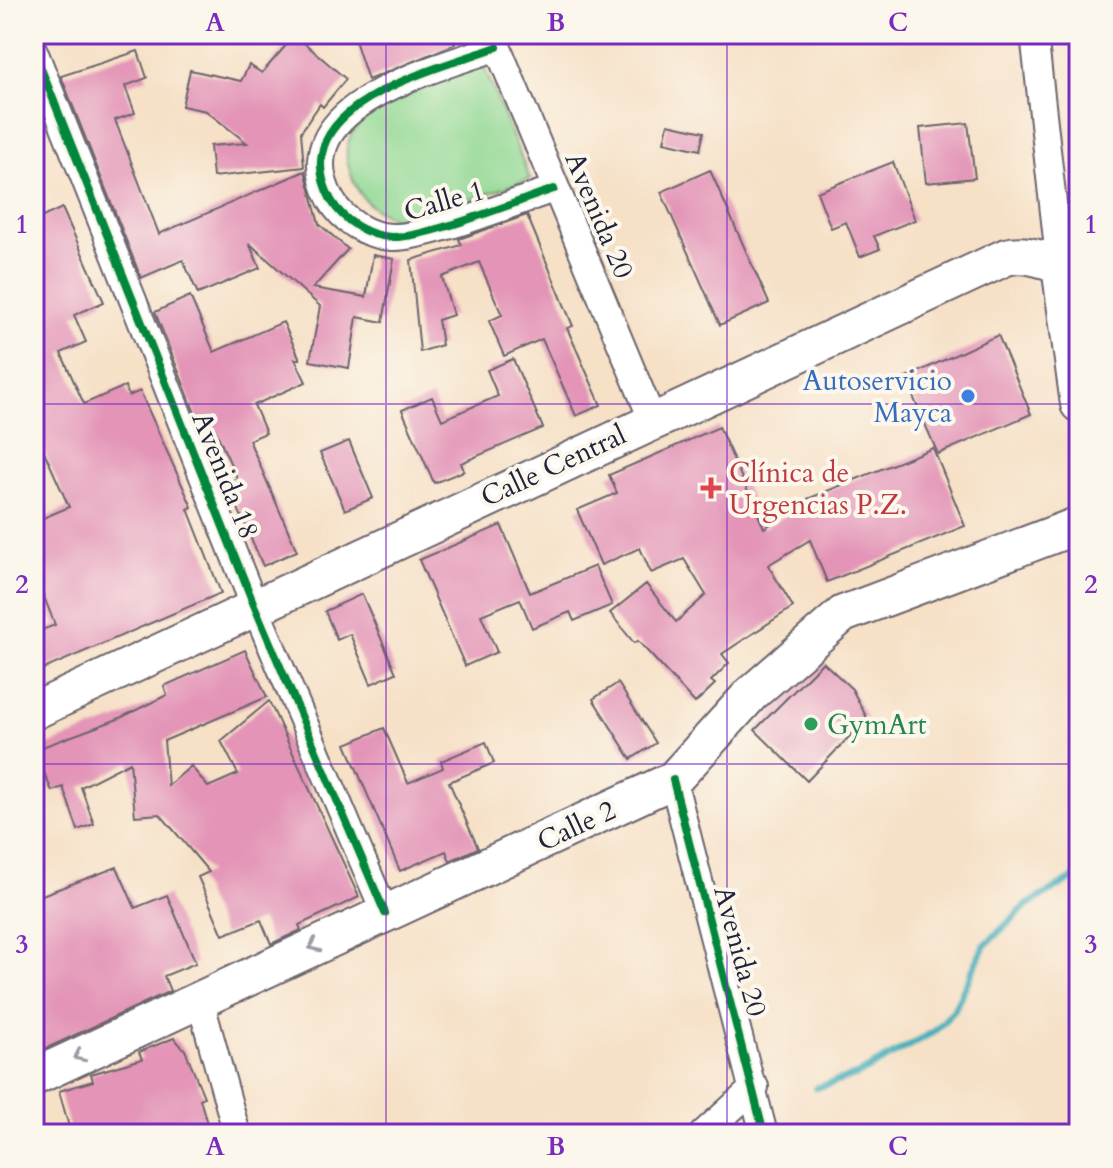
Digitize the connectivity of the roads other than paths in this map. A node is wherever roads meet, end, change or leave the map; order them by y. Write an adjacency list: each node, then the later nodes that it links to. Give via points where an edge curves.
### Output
1 (1034, 34): 5 (street)
2 (494, 40): 4 (street, Avenida 20); 4 (street, Calle 1, via 368,96 334,124 320,161 332,201 357,228 390,237 418,234)
3 (35, 62): 9 (street, Avenida 18)
4 (554, 189): 7 (street, Avenida 20)
5 (1070, 267): 6 (main road); 7 (main road, Calle Central, via 1032,256 1006,257)
6 (1079, 404)
7 (652, 419): 9 (main road, Calle Central)
8 (1079, 525): 11 (main road, Calle 2, via 843,614 751,694)
9 (254, 605): 10 (main road, Calle Central); 12 (street, Avenida 18)
10 (34, 711)
11 (673, 780): 12 (main road, Calle 2); 15 (street, Avenida 20)
12 (385, 913): 13 (main road, Calle 2, one-way to 13)
13 (200, 1000): 14 (main road, Calle 2, one-way to 14); 16 (street)
14 (34, 1077)
15 (755, 1087): 17 (street); 18 (street, Avenida 20)
16 (237, 1134)
17 (703, 1134)
18 (764, 1134)

